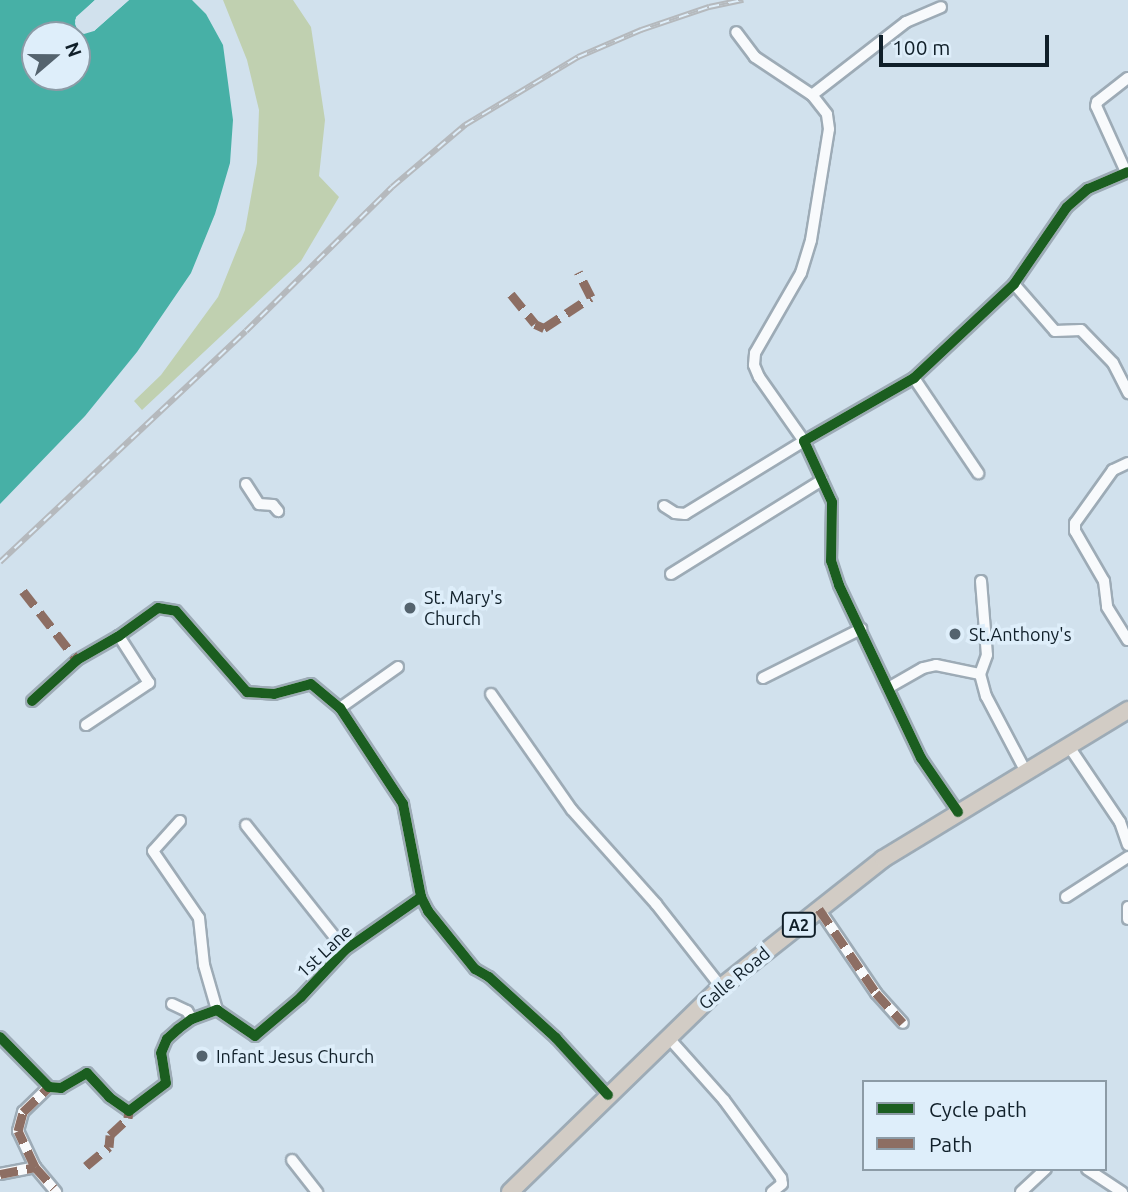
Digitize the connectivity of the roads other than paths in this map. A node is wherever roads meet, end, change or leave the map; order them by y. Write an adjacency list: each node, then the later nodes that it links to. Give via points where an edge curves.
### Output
1 (941, 7): 4 (street, via 906,22)
2 (736, 32): 4 (street, via 755,57)
3 (1128, 78): 5 (street, via 1096,106)
4 (812, 95): 9 (street, via 827,114 829,129 811,240 801,273 755,353 754,365)
5 (1127, 172): 6 (street, via 1088,189 1067,207)
6 (1014, 284): 7 (street); 8 (street, via 1055,331 1081,331 1113,363)
7 (914, 378): 9 (street); 11 (street)
8 (1128, 393)
9 (804, 441): 12 (street); 14 (street, via 685,514)
10 (1128, 463): 20 (street, via 1113,470 1075,523 1075,531 1104,581 1107,607)
11 (978, 473)
12 (822, 480): 16 (street); 18 (street, via 832,502 831,561)
13 (246, 484): 15 (street, via 259,504 273,505)
14 (664, 506)
15 (278, 512)
16 (671, 574)
17 (981, 581): 22 (street, via 988,655)
18 (861, 629): 23 (street); 24 (street)
19 (119, 636): 26 (street, via 77,660); 27 (street, via 158,608 176,611 247,692 274,694 311,684); 29 (street, via 149,683)
20 (1128, 640)
21 (398, 667): 27 (street)
22 (980, 674): 24 (street, via 936,666 923,668); 31 (street, via 986,696)
23 (763, 678)
24 (888, 688): 32 (street, via 921,758)
25 (491, 694): 43 (street, via 572,810 656,904)
26 (32, 701)
27 (340, 708): 37 (street, via 404,804)
28 (1128, 710): 30 (highway, Galle Road / A2)
29 (86, 725)
30 (1068, 745): 31 (highway, Galle Road / A2); 35 (street, via 1120,822)
31 (1025, 770): 32 (highway, Galle Road / A2)
32 (958, 812): 40 (highway, Galle Road / A2, via 883,859)
33 (180, 821): 45 (street, via 153,851 199,918 204,965)
34 (246, 825): 42 (street)
35 (1128, 845)
36 (1128, 858): 38 (street)
37 (421, 897): 42 (street, 1st Lane); 51 (street, via 475,969 556,1038)
38 (1066, 897)
39 (1128, 907): 41 (street)
40 (819, 909): 43 (highway, Galle Road / A2); 47 (street, via 876,993)
41 (1128, 919)
42 (345, 950): 45 (street, 1st Lane, via 301,997 254,1036)
43 (721, 987): 48 (highway, Galle Road / A2)
44 (175, 1000): 46 (street)
45 (217, 1010): 46 (street)
46 (189, 1015): 50 (street, via 161,1053 166,1083 129,1111 87,1073 61,1088)
47 (903, 1023)
48 (667, 1036): 51 (highway, Galle Road / A2); 60 (street, via 724,1100 781,1178 782,1185)
49 (0, 1037): 50 (street)
50 (49, 1087): 53 (street, via 23,1112 18,1131)
51 (608, 1095): 59 (highway, Galle Road / A2)
52 (292, 1160): 58 (street)
53 (35, 1167): 56 (street); 57 (street)
54 (1044, 1171): 61 (street)
55 (1090, 1171): 62 (street)
56 (0, 1174)
57 (55, 1190)
58 (317, 1192)
59 (510, 1192)
60 (772, 1192)
61 (1021, 1192)
62 (1122, 1192)

